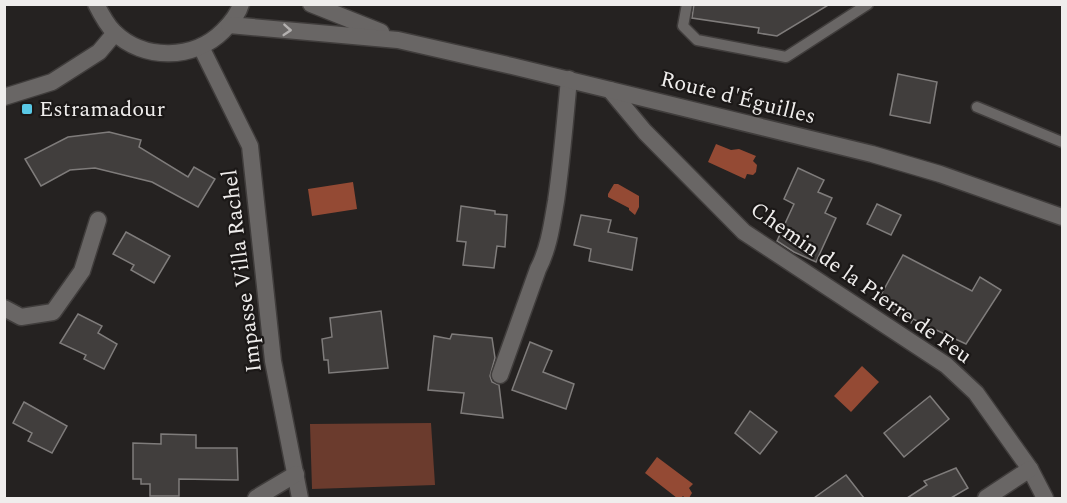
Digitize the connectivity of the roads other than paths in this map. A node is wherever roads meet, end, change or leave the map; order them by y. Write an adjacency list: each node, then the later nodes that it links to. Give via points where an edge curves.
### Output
1 (96, 4): 7 (street)
2 (241, 4): 6 (street)
3 (310, 4): 8 (street, Route d'Éguilles)
4 (687, 4): 5 (lane, via 683,26 697,40 786,57)
5 (868, 4)
6 (229, 25): 8 (street, Route d'Éguilles, one-way to 8); 9 (street)
7 (115, 33): 9 (street, via 134,46 156,53 179,53); 12 (street, via 99,52 52,82)
8 (398, 40): 10 (street, Route d'Éguilles)
9 (201, 47): 20 (street, Impasse Villa Rachel, via 250,146 273,361)
10 (568, 79): 11 (street, Route d'Éguilles); 18 (street, via 552,225)
11 (610, 90): 15 (street, Route d'Éguilles, via 872,154); 19 (street, Chemin de la Pierre de Feu, via 645,132 744,232 946,365 976,393)
12 (4, 97)
13 (977, 107): 14 (lane)
14 (1062, 142)
15 (1062, 217)
16 (98, 220): 17 (street, via 82,271 53,312 21,317)
17 (4, 308)
18 (500, 375)
19 (1030, 469): 21 (street, Chemin de la Pierre de Feu); 24 (street)
20 (296, 474): 22 (street); 23 (street, Impasse Villa Rachel)
21 (1040, 496)
22 (256, 498)
23 (300, 498)
24 (986, 498)

